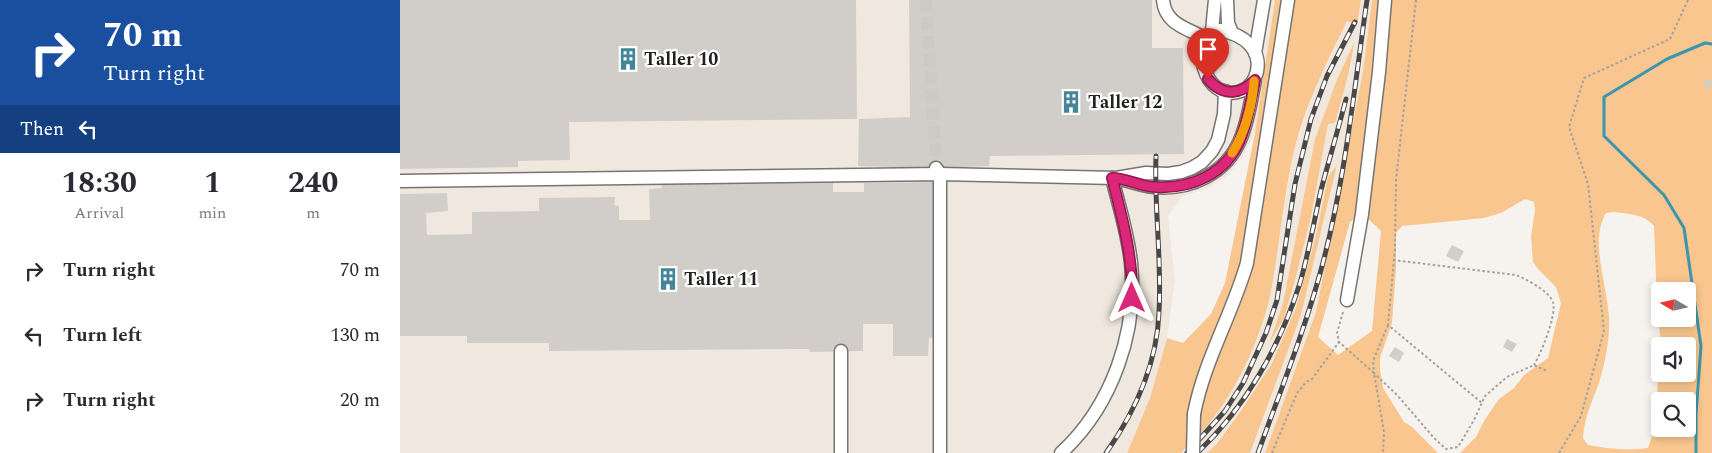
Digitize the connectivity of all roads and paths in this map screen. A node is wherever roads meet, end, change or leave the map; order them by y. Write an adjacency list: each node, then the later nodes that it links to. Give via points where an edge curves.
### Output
1 (1163, 0): 10 (street, via 1173,22)
2 (1215, 0): 10 (street)
3 (1227, 0): 9 (street)
4 (1264, 0): 11 (street)
5 (1288, 0): 29 (street, bridge, via 1247,263 1238,294 1198,390)
6 (1385, 0): 18 (street, via 1362,214)
7 (1416, 0): 17 (path, via 1396,180)
8 (1688, 0): 32 (path, via 1670,40 1584,78 1569,127 1588,184 1604,330 1581,416)
9 (1232, 33): 10 (street, via 1220,30); 11 (street, via 1251,46)
10 (1209, 35): 13 (street, via 1202,62 1214,85)
11 (1255, 53): 12 (street)
12 (1255, 80): 13 (street, via 1240,92); 15 (street, via 1240,141 1231,156 1208,177 1181,187 1162,188)
13 (1225, 91): 15 (street, via 1218,140 1202,162 1181,172)
14 (938, 171): 15 (street); 16 (street); 27 (street)
15 (1114, 178): 28 (street, via 1131,264 1128,331 1116,372 1100,404)
16 (400, 181)
17 (1394, 260): 19 (path); 22 (path, via 1516,275 1549,296 1554,310 1544,347)
18 (1347, 300): 20 (path, via 1337,333)
19 (1388, 325): 24 (path, via 1375,352); 25 (path)
20 (1339, 342): 24 (path); 30 (path, via 1312,379 1297,392)
21 (840, 351): 26 (street)
22 (1534, 365): 23 (path); 25 (path, via 1507,377)
23 (1547, 371)
24 (1374, 373): 25 (path, via 1446,450 1458,447); 31 (path, via 1384,432)
25 (1482, 402)
26 (841, 453)
27 (940, 453)
28 (1061, 453)
29 (1193, 453)
30 (1272, 453)
31 (1383, 453)
32 (1559, 453)

